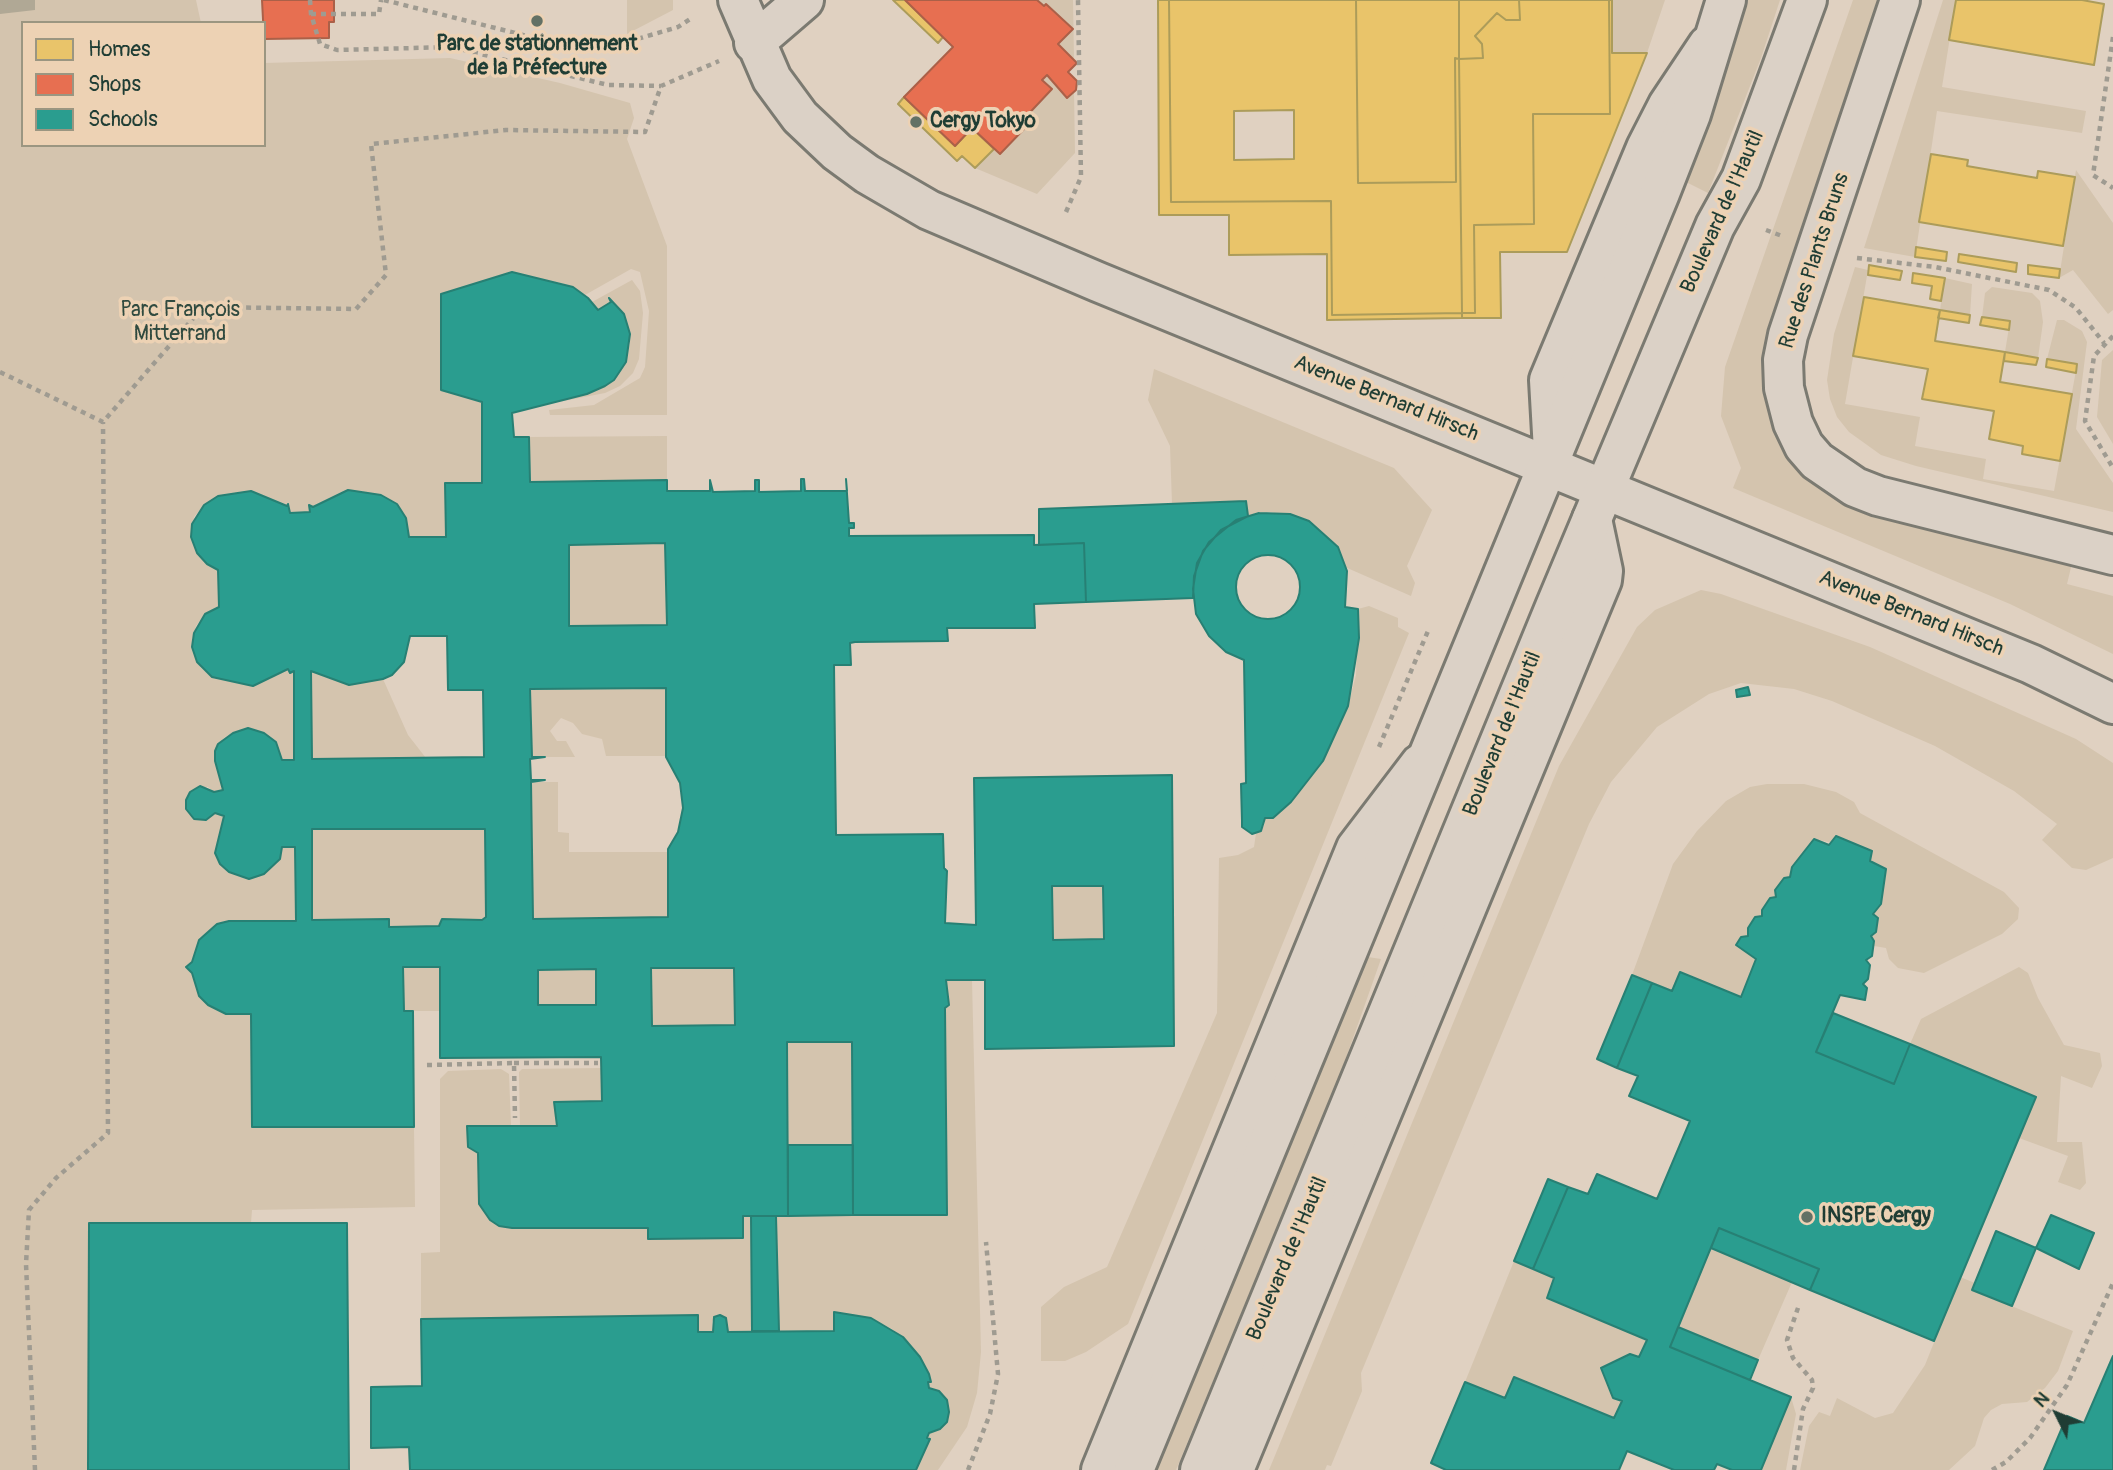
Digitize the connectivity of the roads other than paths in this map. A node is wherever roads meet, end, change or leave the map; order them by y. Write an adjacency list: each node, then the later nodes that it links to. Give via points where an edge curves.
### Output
1 (738, 0): 6 (main road, Avenue Bernard Hirsch)
2 (804, 0): 6 (main road)
3 (1807, 0): 8 (main road, Boulevard de l'Hautil, via 1741,179 1715,226)
4 (1900, 0): 9 (main road, Rue des Plants Bruns, via 1788,335 1784,388 1793,423 1817,461 1878,496)
5 (1721, 17): 7 (main road, via 1660,192)
6 (754, 43): 7 (main road, Avenue Bernard Hirsch, via 772,79 800,117 837,152 897,193 1098,282)
7 (1550, 458): 8 (main road, Avenue Bernard Hirsch); 11 (main road)
8 (1598, 503): 10 (main road, Avenue Bernard Hirsch, via 2031,664); 14 (main road, Boulevard de l'Hautil); 15 (main road, via 1602,580)
9 (2113, 555)
10 (2113, 704)
11 (1430, 752): 12 (main road, via 1356,848); 13 (main road)
12 (1101, 1470)
13 (1134, 1470)
14 (1200, 1470)
15 (1234, 1470)

